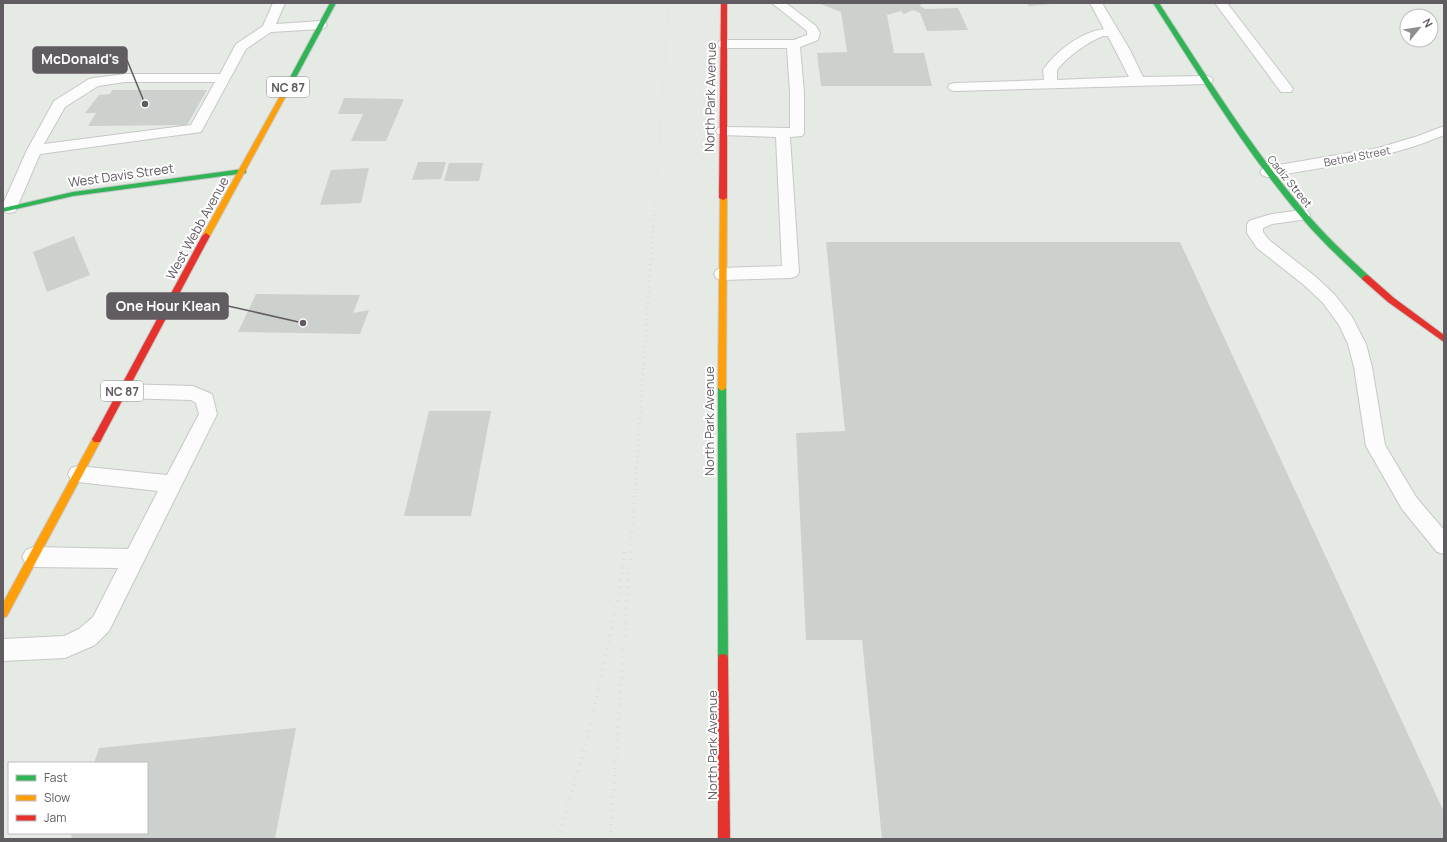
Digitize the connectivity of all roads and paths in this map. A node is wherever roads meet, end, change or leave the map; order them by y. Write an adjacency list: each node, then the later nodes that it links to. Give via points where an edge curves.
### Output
1 (279, 3): 9 (lane)
2 (333, 3): 8 (main road, West Webb Avenue / NC 87)
3 (724, 3): 11 (main road, North Park Avenue)
4 (778, 3): 12 (lane, via 809,26 814,33 813,36)
5 (1096, 3): 10 (lane)
6 (1156, 3): 14 (main road, Cadiz Street)
7 (1221, 3): 18 (lane)
8 (321, 25): 9 (lane); 23 (main road, West Webb Avenue / NC 87)
9 (268, 28): 13 (lane, via 241,47)
10 (1113, 32): 15 (lane); 16 (lane, via 1093,35 1052,66 1049,72)
11 (724, 44): 12 (lane); 20 (main road, North Park Avenue)
12 (793, 44): 21 (lane, via 797,133)
13 (223, 78): 22 (lane, via 196,129); 22 (lane, via 125,78 94,82 59,104)
14 (1206, 80): 15 (lane); 24 (main road, Cadiz Street)
15 (1138, 81): 16 (lane)
16 (1053, 85): 17 (lane)
17 (955, 87)
18 (1286, 89)
19 (1444, 130): 24 (lane, Bethel Street, via 1421,141 1384,152)
20 (723, 131): 21 (lane); 27 (main road, North Park Avenue)
21 (784, 133): 27 (lane, via 791,272)
22 (34, 150): 25 (lane)
23 (243, 170): 25 (main road, West Davis Street, via 73,194); 29 (main road, West Webb Avenue / NC 87)
24 (1267, 172): 26 (main road, Cadiz Street)
25 (6, 209)
26 (1302, 215): 28 (main road, Cadiz Street, via 1339,255 1391,300); 32 (lane, via 1260,222 1255,225 1255,233 1263,244 1294,267 1329,299 1346,322 1357,344 1363,367 1376,446 1409,503)
27 (722, 274): 37 (main road, North Park Avenue)
28 (1444, 338)
29 (122, 391): 30 (main road, West Webb Avenue / NC 87); 31 (lane, via 193,392 205,399 208,414)
30 (78, 474): 31 (lane); 33 (main road, West Webb Avenue / NC 87)
31 (172, 484): 34 (lane)
32 (1444, 545)
33 (33, 557): 34 (lane); 35 (main road, West Webb Avenue / NC 87)
34 (134, 559): 36 (lane, via 101,624 87,637 66,647)
35 (6, 602)
36 (3, 650)
37 (724, 839)

